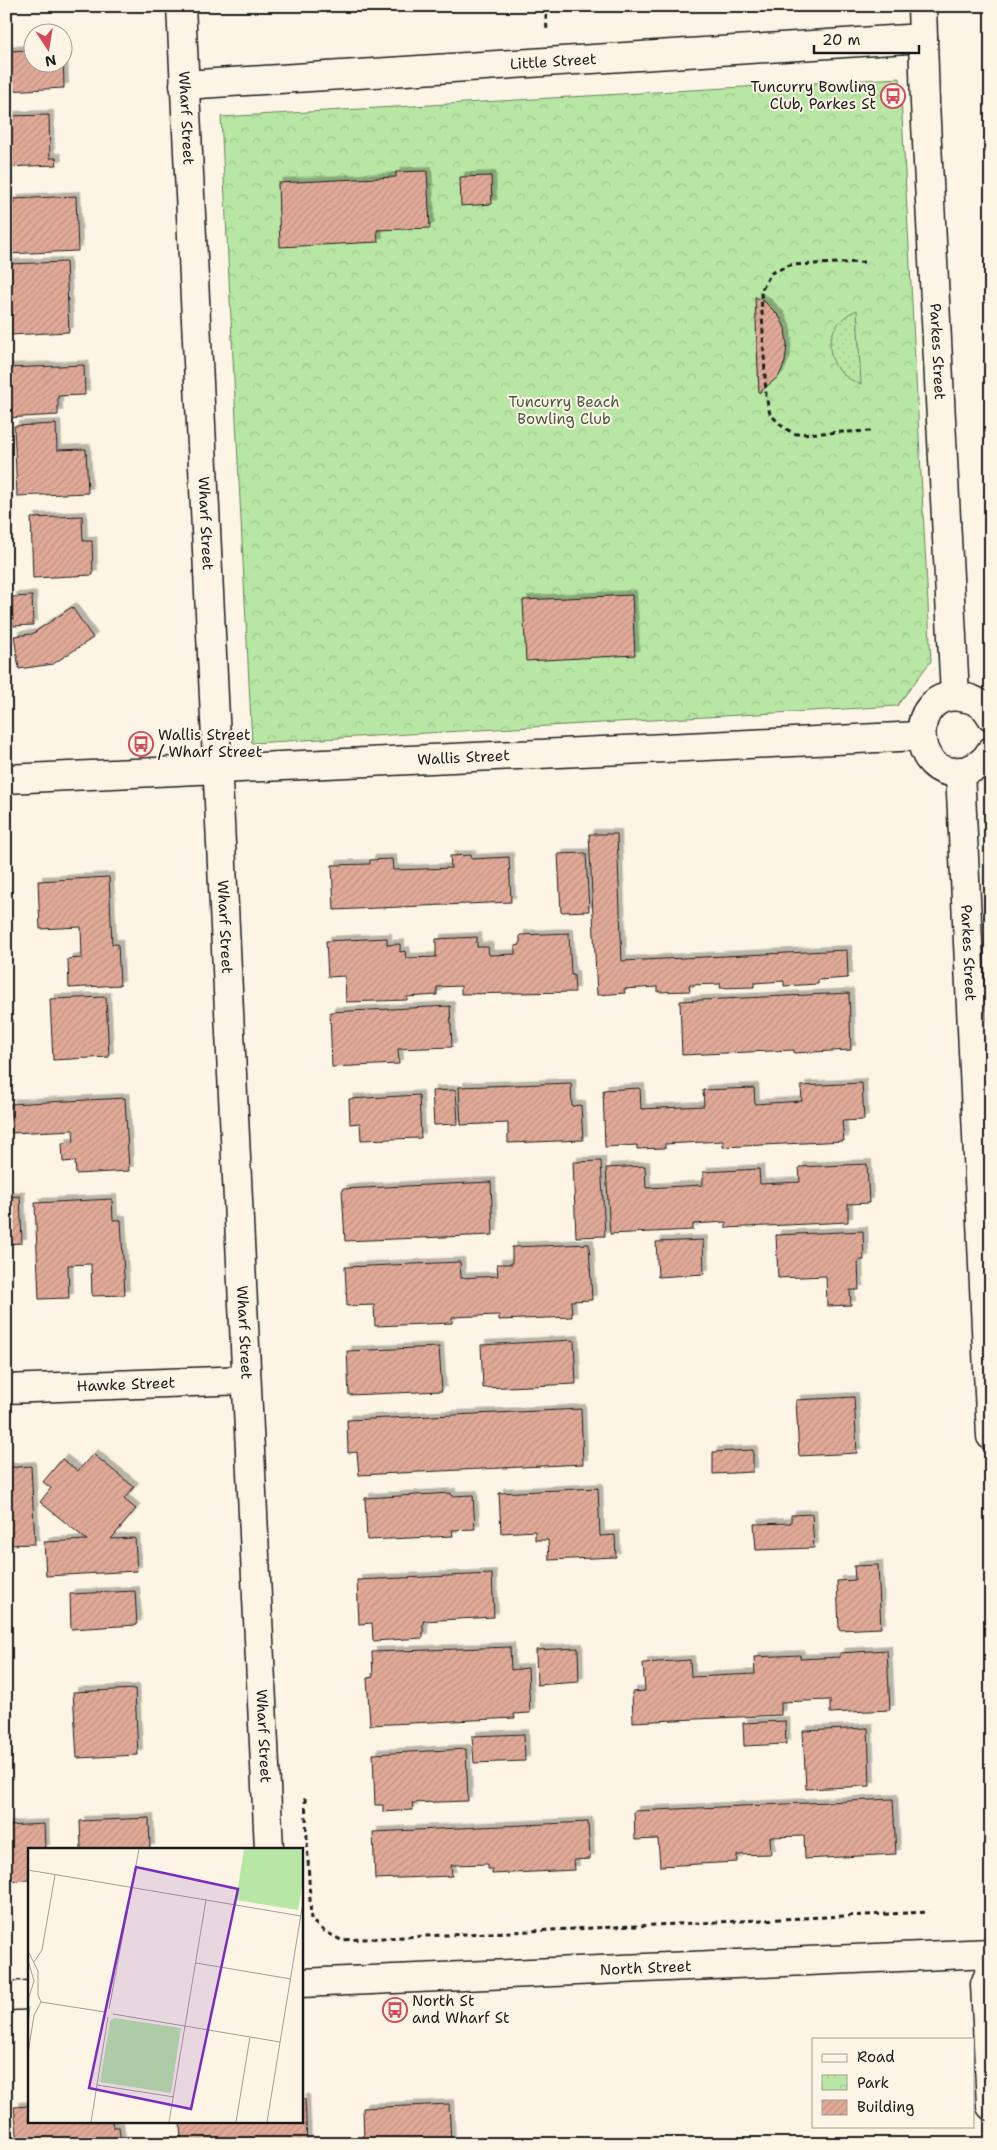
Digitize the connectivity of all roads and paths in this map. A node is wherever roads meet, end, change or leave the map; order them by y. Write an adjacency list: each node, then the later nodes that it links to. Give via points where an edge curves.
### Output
1 (181, 6): 4 (street, Wharf Street)
2 (922, 6): 3 (street, Parkes Street)
3 (923, 38): 4 (street, Little Street); 7 (street, Parkes Street)
4 (184, 85): 11 (street, Wharf Street)
5 (864, 262): 6 (path, via 790,265 771,273 761,291 766,396 770,414 784,428 796,434)
6 (872, 431)
7 (956, 696): 8 (street, via 979,703); 9 (street, via 944,699 930,709 921,725)
8 (991, 716)
9 (921, 742): 11 (street, Wallis Street); 12 (street, via 929,758 938,766)
10 (991, 751): 12 (street, via 981,764)
11 (216, 770): 13 (street, Wallis Street); 14 (street, Wharf Street)
12 (960, 771): 16 (street, Parkes Street)
13 (6, 779)
14 (245, 1380): 15 (street, Hawke Street); 18 (street, Wharf Street)
15 (6, 1389)
16 (991, 1436)
17 (305, 1798): 19 (path, via 311,1920 341,1940)
18 (269, 1848)
19 (929, 1912)
20 (991, 1953): 22 (street, North Street)
21 (991, 1969): 25 (street, via 985,1984)
22 (302, 1983)
23 (28, 1995): 24 (street)
24 (6, 1996)
25 (991, 2106)

